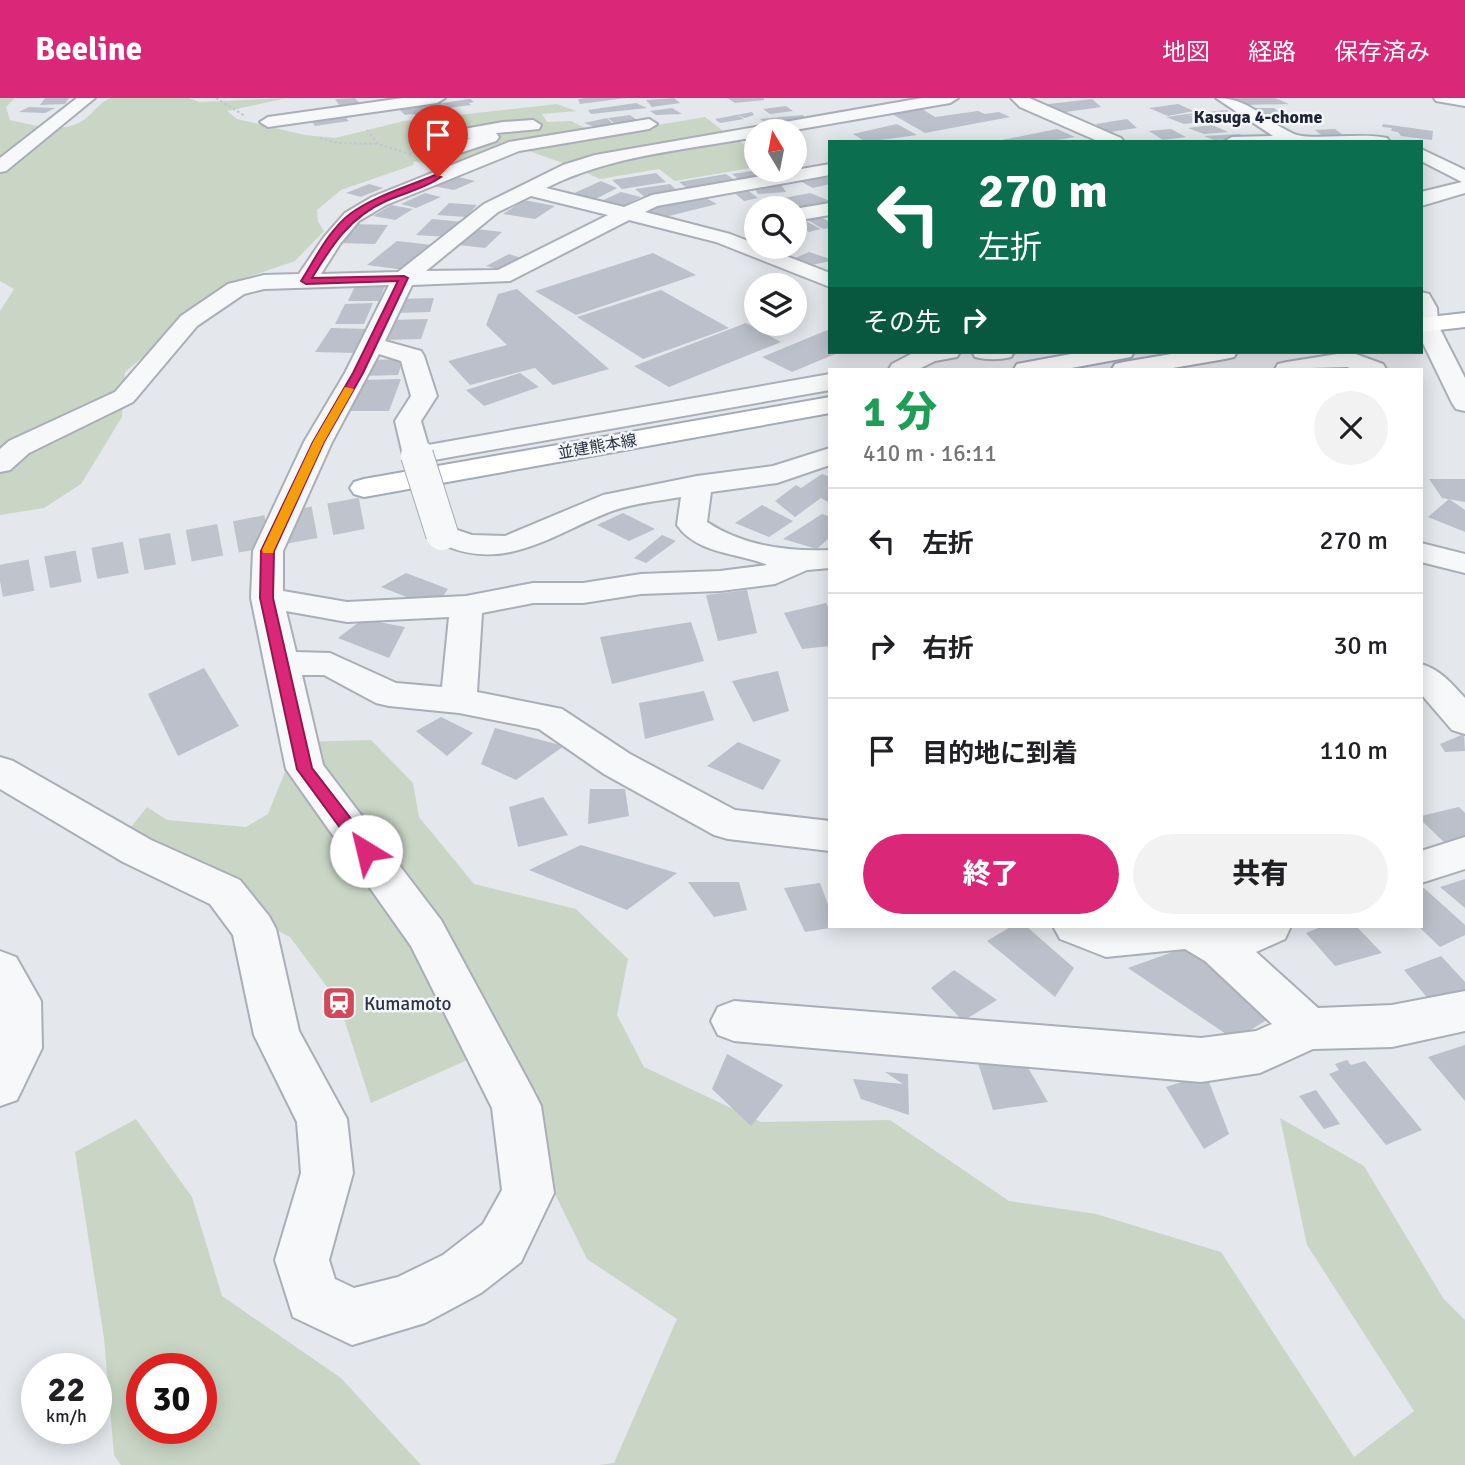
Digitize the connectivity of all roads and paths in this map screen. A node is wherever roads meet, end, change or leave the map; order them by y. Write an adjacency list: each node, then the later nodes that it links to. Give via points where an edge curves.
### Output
1 (87, 98): 20 (street)
2 (437, 98): 7 (street)
3 (950, 98): 10 (street)
4 (1019, 98): 16 (street)
5 (1224, 98): 17 (street)
6 (1442, 98): 8 (street)
7 (391, 101): 9 (street)
8 (1465, 102)
9 (351, 110): 11 (street); 22 (path, via 378,144)
10 (820, 120): 15 (street); 26 (street, via 601,159)
11 (268, 122)
12 (663, 122): 14 (street)
13 (537, 124): 13 (street, via 503,127 431,140 451,151); 14 (street, via 567,123)
14 (584, 134): 22 (street, via 515,146)
15 (841, 135)
16 (1110, 140)
17 (1292, 140): 18 (street)
18 (1373, 140)
19 (1423, 155): 23 (street)
20 (0, 167)
21 (828, 169): 27 (street)
22 (457, 170): 37 (street, via 379,201 352,217)
23 (1465, 177)
24 (667, 178): 27 (street)
25 (1465, 187): 28 (street)
26 (527, 189): 32 (street); 36 (street, via 491,208)
27 (686, 194): 32 (street, via 652,201)
28 (1423, 197): 29 (street)
29 (1465, 204)
30 (828, 209): 31 (street)
31 (807, 213)
32 (625, 214): 34 (street); 36 (street, via 502,276)
33 (744, 229): 34 (street)
34 (723, 238): 35 (street)
35 (823, 274)
36 (404, 278): 37 (street); 41 (street)
37 (306, 281): 56 (street, via 264,282 236,289 189,321 124,397 19,447)
38 (1465, 304): 39 (main road)
39 (1423, 313): 40 (main road); 51 (street)
40 (1465, 320)
41 (372, 345): 54 (street, via 412,356 424,396 408,421); 61 (street, via 318,442 268,551)
42 (929, 354): 45 (street)
43 (1111, 354): 46 (main road)
44 (1213, 354): 47 (main road)
45 (903, 368)
46 (1032, 368)
47 (1130, 368)
48 (1293, 368): 49 (street, via 1349,359)
49 (1372, 368)
50 (828, 382): 54 (street)
51 (1465, 403)
52 (828, 405): 53 (main road, 並建熊本線, via 367,500)
53 (828, 425)
54 (417, 455): 57 (street, bridge, via 442,534 461,543 494,548 540,535 602,505)
55 (828, 457): 57 (street, via 777,474)
56 (0, 464)
57 (697, 485): 60 (street, via 692,525 706,536 745,550)
58 (1423, 553): 59 (street)
59 (1465, 564)
60 (820, 565): 62 (street, via 720,581 533,593)
61 (267, 598): 62 (street, via 347,612); 63 (street)
62 (466, 606): 65 (street)
63 (280, 663): 65 (street, via 330,664 388,694); 67 (street, via 305,769 426,933 516,1107 528,1193 502,1243 462,1274 405,1303 352,1317 313,1297 302,1260 327,1172 322,1119 277,1035 254,929 225,892 137,851)
64 (1423, 678): 66 (street)
65 (459, 701): 68 (street, via 549,718 617,764 728,824)
66 (1465, 721)
67 (0, 771)
68 (828, 836)
69 (1465, 853): 70 (street)
70 (1423, 866)
71 (1080, 928): 73 (street, via 1106,939 1190,932)
72 (1266, 928): 73 (street)
73 (1221, 948): 77 (street)
74 (0, 970): 78 (street, via 18,1001 18,1048)
75 (1465, 1011): 77 (street, via 1392,1026)
76 (734, 1021): 77 (street, via 1201,1060 1260,1052)
77 (1309, 1029)
78 (0, 1084)

